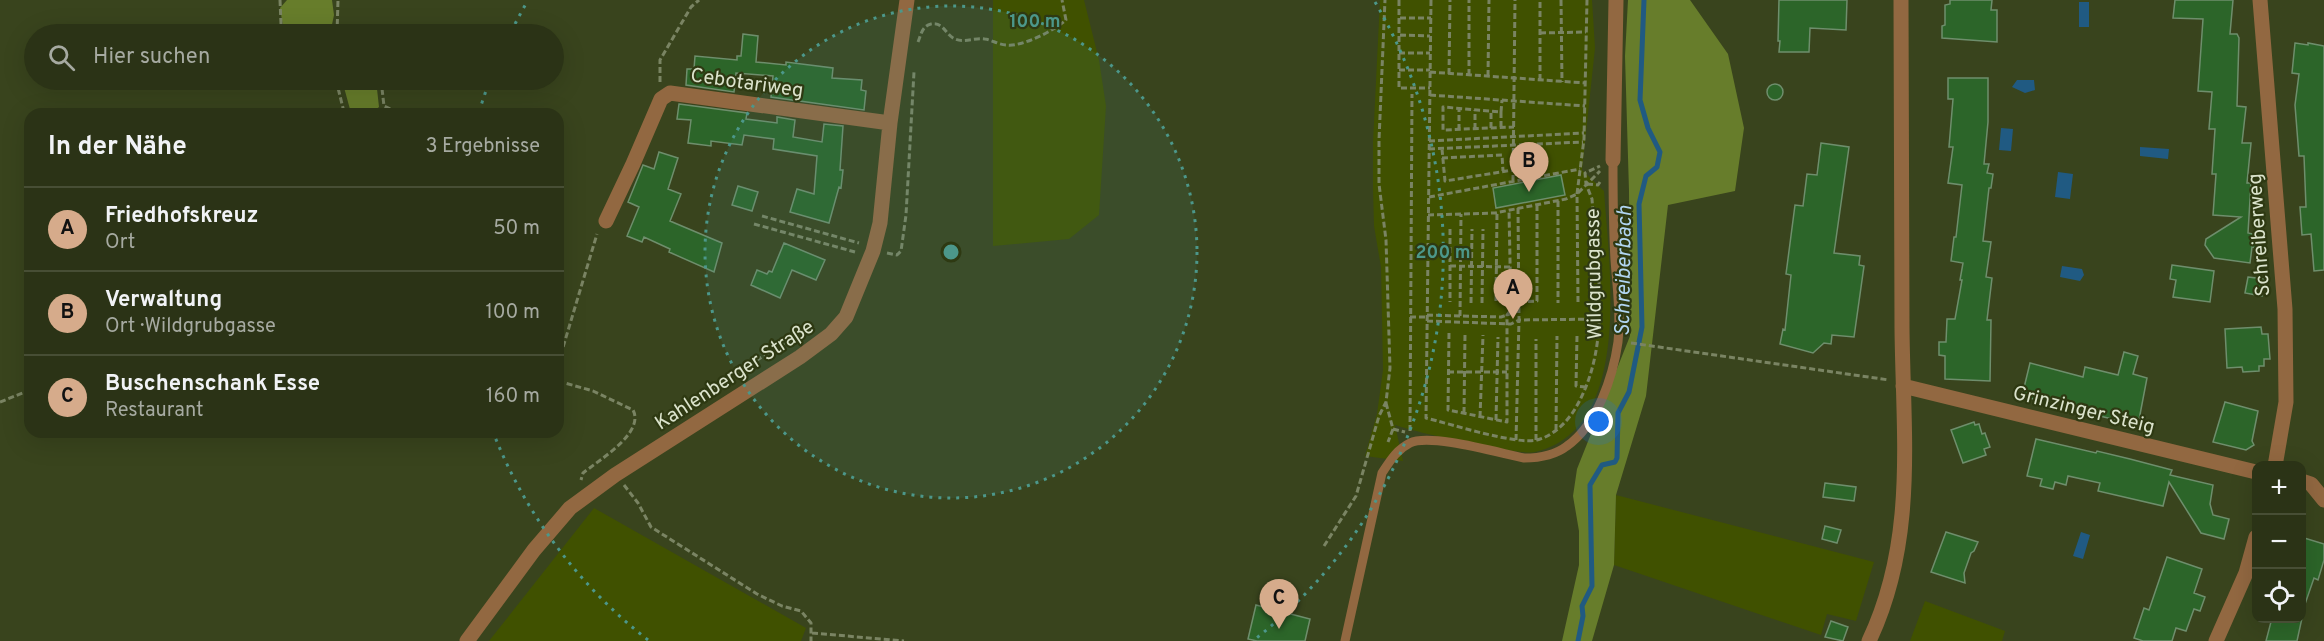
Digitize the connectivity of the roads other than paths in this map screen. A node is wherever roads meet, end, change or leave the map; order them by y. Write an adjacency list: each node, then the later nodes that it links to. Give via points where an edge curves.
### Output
1 (907, 0): 5 (street, Kahlenberger Straße)
2 (1616, 0): 6 (street, Wildgrubgasse)
3 (1901, 0): 8 (street)
4 (2260, 0): 9 (street, Schreiberweg, via 2287,354 2286,402)
5 (890, 123): 7 (street, Cebotariweg, via 666,94); 14 (street, Kahlenberger Straße, via 880,223 846,317 800,357 570,508)
6 (1613, 159): 15 (lane, Wildgrubgasse, via 1618,342 1598,404 1582,431 1566,447 1537,458 1431,439 1411,442 1394,454 1382,473)
7 (606, 220)
8 (1903, 384): 10 (street, Grinzinger Steig); 16 (street, via 1903,517 1889,588)
9 (2276, 461)
10 (2252, 471)
11 (2306, 482): 12 (street)
12 (2324, 500)
13 (2252, 551): 17 (street)
14 (467, 641)
15 (1346, 641)
16 (1869, 641)
17 (2216, 641)

